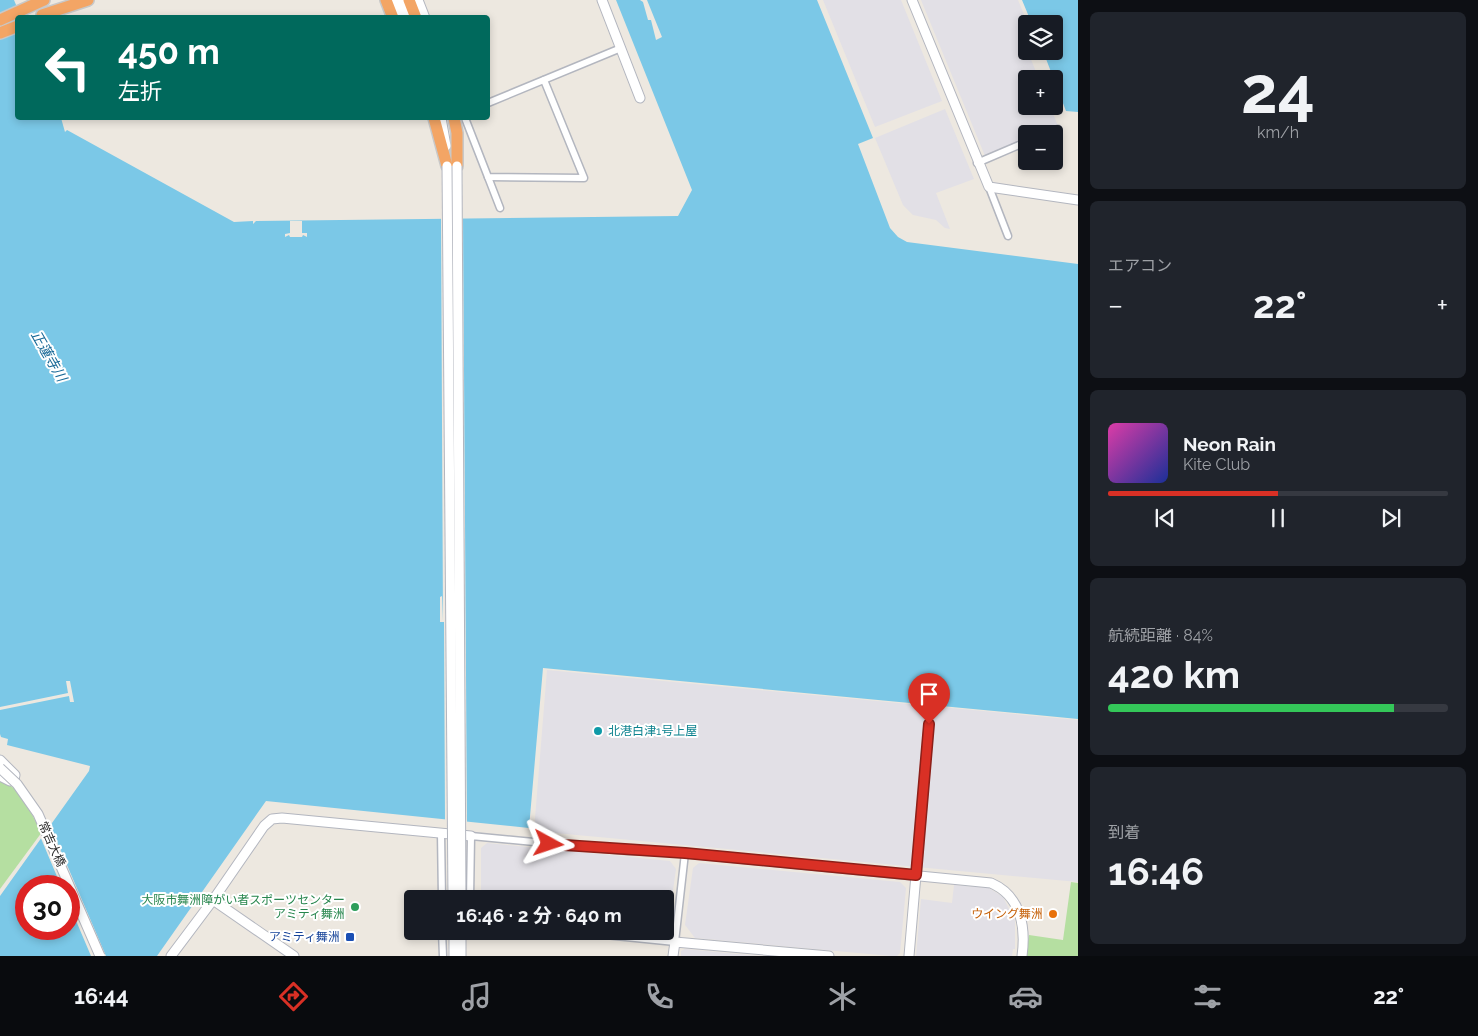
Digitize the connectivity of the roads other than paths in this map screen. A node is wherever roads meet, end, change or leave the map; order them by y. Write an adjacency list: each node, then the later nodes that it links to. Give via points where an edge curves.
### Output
1 (75, 0): 11 (highway)
2 (88, 0): 12 (highway)
3 (386, 0): 13 (highway)
4 (395, 0): 14 (street)
5 (403, 0): 15 (street)
6 (409, 0): 16 (highway)
7 (418, 0): 17 (street)
8 (602, 0): 21 (street)
9 (912, 0): 31 (street)
10 (41, 1): 18 (highway)
11 (41, 15)
12 (42, 15)
13 (392, 15)
14 (401, 15)
15 (409, 15)
16 (415, 15)
17 (424, 15)
18 (0, 20)
19 (15, 27): 20 (highway)
20 (0, 33)
21 (621, 48): 22 (street); 23 (street)
22 (544, 80): 24 (street); 33 (street, via 584,178)
23 (640, 98)
24 (490, 102)
25 (435, 120): 32 (highway)
26 (441, 120): 32 (street)
27 (449, 120): 32 (street)
28 (454, 120): 32 (highway, via 457,133)
29 (466, 120): 33 (street)
30 (1018, 145): 31 (street)
31 (977, 163): 34 (street)
32 (452, 166): 47 (street, bridge); 48 (street, bridge)
33 (488, 177): 36 (street)
34 (989, 187): 35 (street); 37 (street)
35 (1078, 200)
36 (500, 208)
37 (1008, 236)
38 (929, 724): 45 (street)
39 (0, 760): 41 (street, via 15,775 10,781)
40 (0, 768): 56 (street, 常吉大橋, bridge, via 17,784 38,814)
41 (0, 776)
42 (442, 833): 43 (street); 46 (street); 50 (street, via 272,819)
43 (471, 836): 44 (street, via 627,851); 49 (street)
44 (685, 853): 45 (street); 55 (street)
45 (916, 875): 64 (street); 65 (street, via 981,881 1002,888 1017,907 1022,923)
46 (442, 890)
47 (453, 890)
48 (461, 890)
49 (470, 890)
50 (213, 900): 57 (street); 58 (street)
51 (442, 940): 59 (street)
52 (454, 940): 60 (street)
53 (461, 940): 61 (street)
54 (655, 940): 55 (street)
55 (675, 942): 62 (street); 63 (street)
56 (100, 956)
57 (171, 956)
58 (294, 956)
59 (443, 956)
60 (454, 956)
61 (461, 956)
62 (673, 956)
63 (829, 956)
64 (909, 956)
65 (1022, 956)

